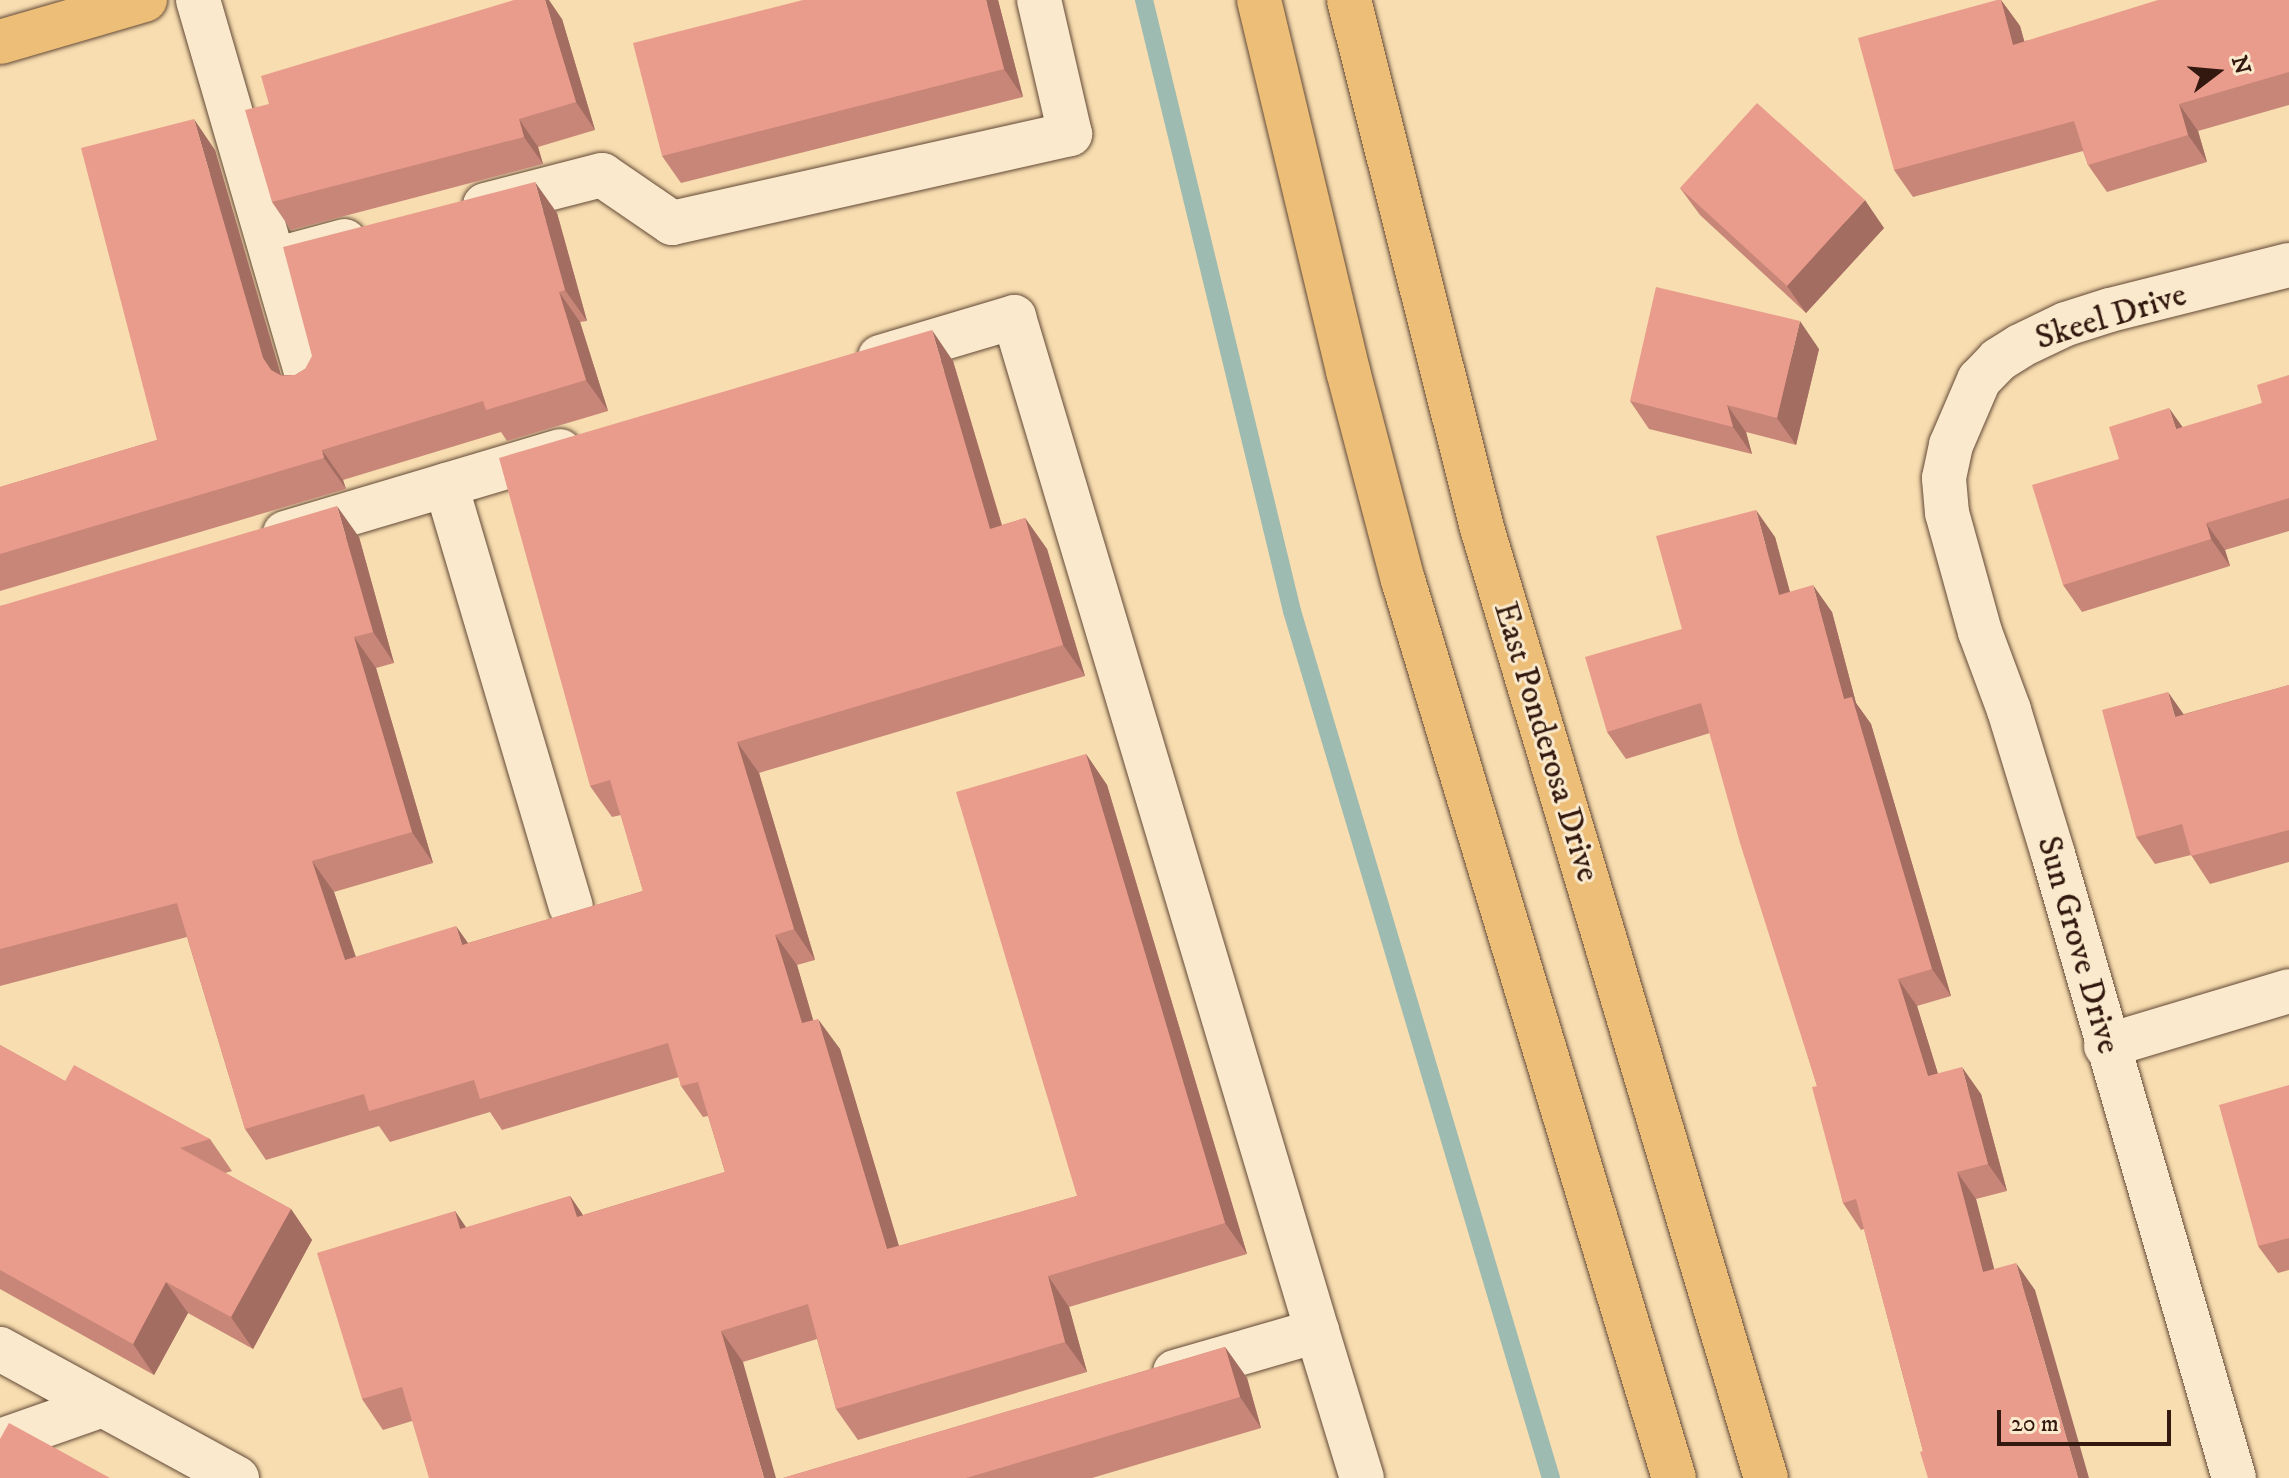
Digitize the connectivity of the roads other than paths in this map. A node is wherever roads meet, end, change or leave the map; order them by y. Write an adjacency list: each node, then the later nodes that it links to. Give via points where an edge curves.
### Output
1 (145, 0): 6 (main road)
2 (198, 0): 9 (street)
3 (1039, 0): 7 (street, via 1070,134 672,223 602,175)
4 (1259, 0): 27 (main road, via 1403,580)
5 (1349, 0): 28 (main road, East Ponderosa Drive, via 1482,528)
6 (0, 42)
7 (453, 213)
8 (378, 233): 9 (street)
9 (274, 260): 12 (street)
10 (2289, 265): 13 (street, Skeel Drive, via 2066,324 1998,360 1979,380)
11 (845, 367): 20 (street, via 1014,317)
12 (309, 382)
13 (1963, 412): 19 (street, Sun Grove Drive, via 1944,478 1947,513 2053,854)
14 (599, 440): 15 (street)
15 (446, 485): 16 (street); 17 (street)
16 (253, 542)
17 (571, 907)
18 (2289, 991): 19 (street)
19 (2106, 1046): 29 (street, Sun Grove Drive)
20 (1317, 1331): 22 (street); 26 (street)
21 (0, 1349): 23 (street)
22 (1135, 1384)
23 (102, 1405): 24 (street); 25 (street)
24 (0, 1441)
25 (237, 1478)
26 (1362, 1478)
27 (1674, 1478)
28 (1766, 1478)
29 (2234, 1478)

